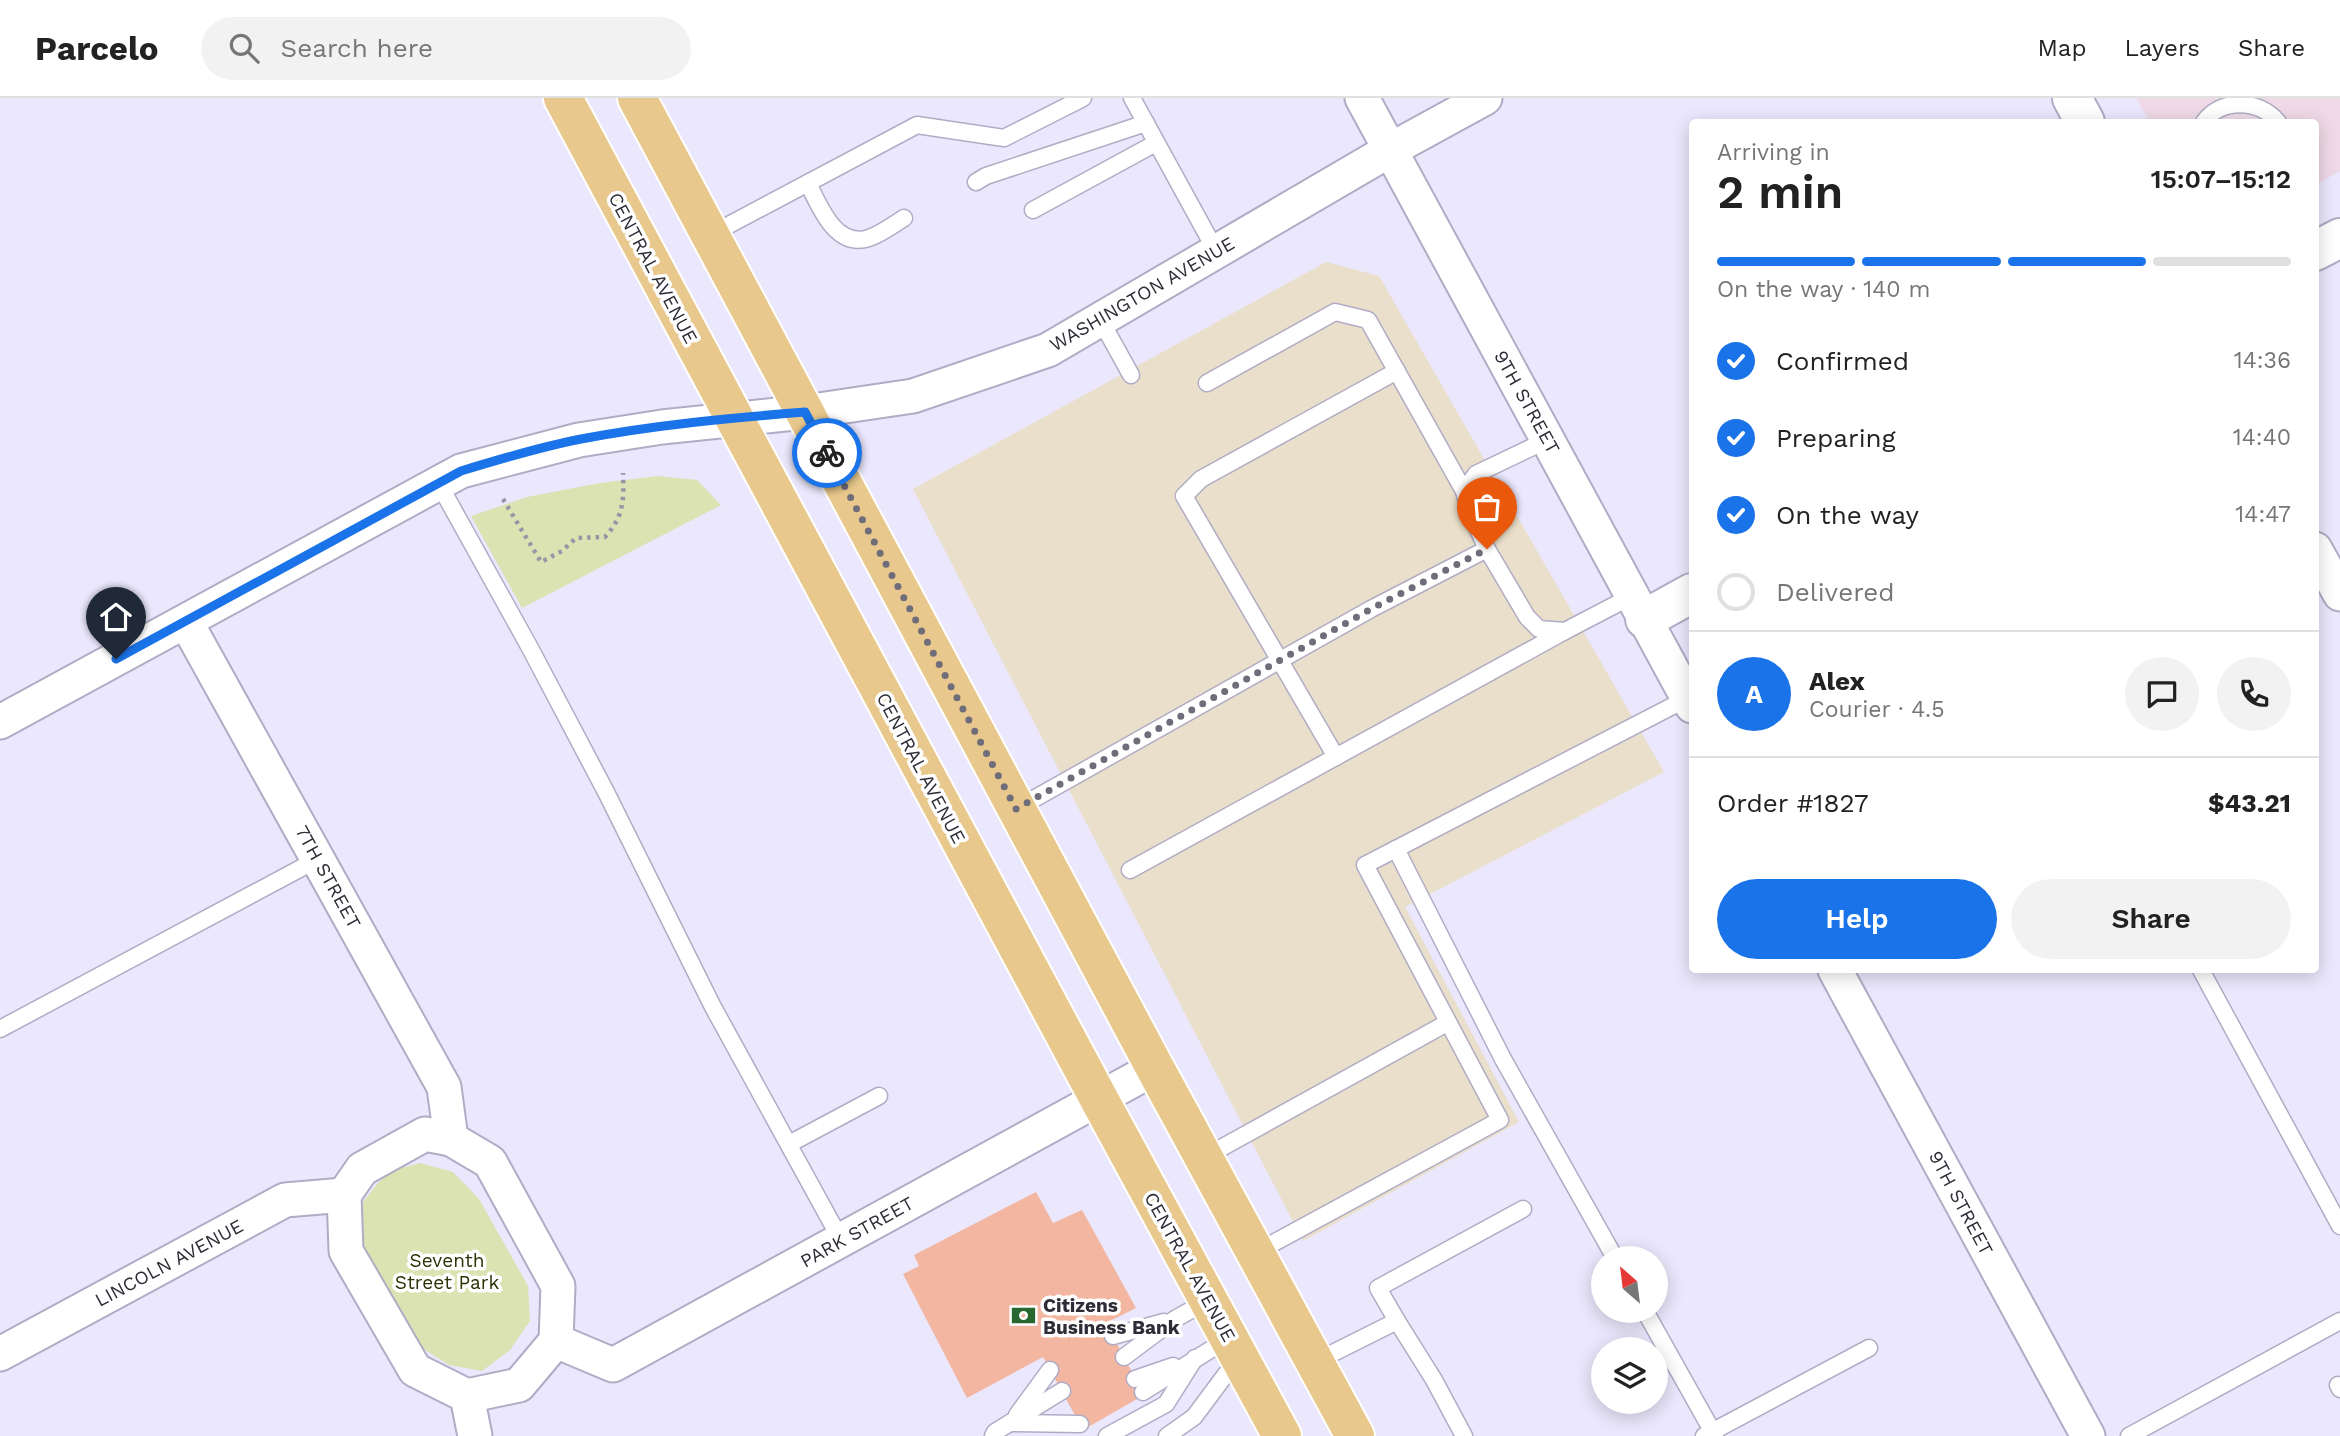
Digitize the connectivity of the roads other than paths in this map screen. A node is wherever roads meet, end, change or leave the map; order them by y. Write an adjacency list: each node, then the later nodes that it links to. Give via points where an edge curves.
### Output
1 (563, 98): 27 (main road, CENTRAL AVENUE)
2 (637, 98): 18 (main road)
3 (1083, 98): 15 (lane, via 1004,138 917,125)
4 (1132, 98): 11 (lane)
5 (1362, 98): 13 (street, 9TH STREET)
6 (1485, 98): 13 (street, WASHINGTON AVENUE)
7 (2071, 98): 8 (street)
8 (2083, 119)
9 (2207, 119): 10 (lane, via 2219,107 2245,102 2258,105)
10 (2275, 119)
11 (1146, 123): 12 (lane); 14 (lane)
12 (1156, 143): 16 (lane); 21 (lane)
13 (1390, 150): 21 (street, WASHINGTON AVENUE); 28 (street, 9TH STREET)
14 (976, 182)
15 (808, 183): 17 (lane, via 827,220 853,239 868,239); 18 (lane)
16 (1033, 210)
17 (904, 218)
18 (710, 235): 26 (main road)
19 (2340, 238): 20 (street)
20 (2319, 249)
21 (1216, 251): 22 (street, WASHINGTON AVENUE)
22 (1100, 319): 24 (lane); 26 (street, WASHINGTON AVENUE, via 1048,350 913,396)
23 (1397, 371): 25 (lane, via 1368,320 1335,312); 30 (lane); 38 (lane, via 1201,479 1184,496)
24 (1131, 374)
25 (1207, 383)
26 (805, 412): 27 (street, WASHINGTON AVENUE); 43 (main road)
27 (733, 418): 29 (street, WASHINGTON AVENUE, via 579,440 461,471); 53 (main road, CENTRAL AVENUE)
28 (1548, 440): 30 (lane, via 1476,474); 35 (street, 9TH STREET)
29 (439, 484): 36 (street, WASHINGTON AVENUE); 55 (lane, via 530,648 713,1007)
30 (1464, 491): 31 (lane)
31 (1487, 549): 37 (lane, via 1527,617 1539,629); 38 (lane)
32 (2319, 556): 34 (street)
33 (1689, 594): 35 (street)
34 (2340, 594)
35 (1638, 608): 37 (lane); 39 (street, 9TH STREET)
36 (186, 622): 41 (street, WASHINGTON AVENUE); 45 (street, 7TH STREET)
37 (1565, 631): 42 (lane)
38 (1280, 660): 42 (lane); 43 (lane)
39 (1689, 700)
40 (1689, 702): 44 (lane)
41 (0, 722)
42 (1336, 757): 46 (lane)
43 (1016, 809): 51 (main road)
44 (1396, 849): 49 (lane, via 1365,865); 61 (lane, via 1503,1059)
45 (318, 859): 50 (lane); 54 (street, 7TH STREET, via 444,1087)
46 (1130, 870)
47 (1837, 973): 90 (street, 9TH STREET)
48 (2203, 973): 59 (lane)
49 (1447, 1023): 56 (lane); 62 (lane, via 1500,1120)
50 (0, 1029)
51 (1155, 1068): 53 (street, PARK STREET); 56 (main road)
52 (879, 1096): 55 (lane)
53 (1099, 1099): 60 (street, PARK STREET); 63 (main road, CENTRAL AVENUE)
54 (451, 1139): 57 (street, via 425,1134 362,1169); 69 (street, via 490,1162 558,1286)
55 (789, 1144): 60 (lane)
56 (1203, 1158): 62 (main road)
57 (344, 1195): 72 (street, LINCOLN AVENUE, via 285,1200); 79 (street, via 346,1251 415,1370)
58 (1523, 1209): 65 (lane, via 1378,1288)
59 (2340, 1226)
60 (841, 1240): 69 (street, PARK STREET, via 613,1365)
61 (1608, 1246)
62 (1255, 1254): 75 (main road)
63 (1209, 1300): 64 (lane); 70 (main road, CENTRAL AVENUE)
64 (1175, 1318): 68 (lane); 73 (lane)
65 (1397, 1321): 75 (lane); 89 (lane)
66 (2340, 1321): 91 (lane)
67 (1651, 1323): 82 (lane)
68 (1113, 1336)
69 (556, 1342): 79 (street, via 519,1385)
70 (1234, 1347): 74 (lane); 86 (lane, via 1194,1417); 87 (main road, CENTRAL AVENUE)
71 (1869, 1348): 82 (lane)
72 (0, 1354)
73 (1124, 1357)
74 (1195, 1358): 77 (lane); 85 (lane, via 1166,1404)
75 (1315, 1363): 88 (main road)
76 (1050, 1370): 81 (lane)
77 (1139, 1385)
78 (1062, 1391): 81 (lane)
79 (467, 1396): 83 (street)
80 (1076, 1418): 81 (lane)
81 (1011, 1423): 84 (lane)
82 (1711, 1435)
83 (475, 1436)
84 (993, 1436)
85 (1107, 1436)
86 (1167, 1436)
87 (1282, 1436)
88 (1355, 1436)
89 (1464, 1436)
90 (2088, 1436)
91 (2129, 1436)

